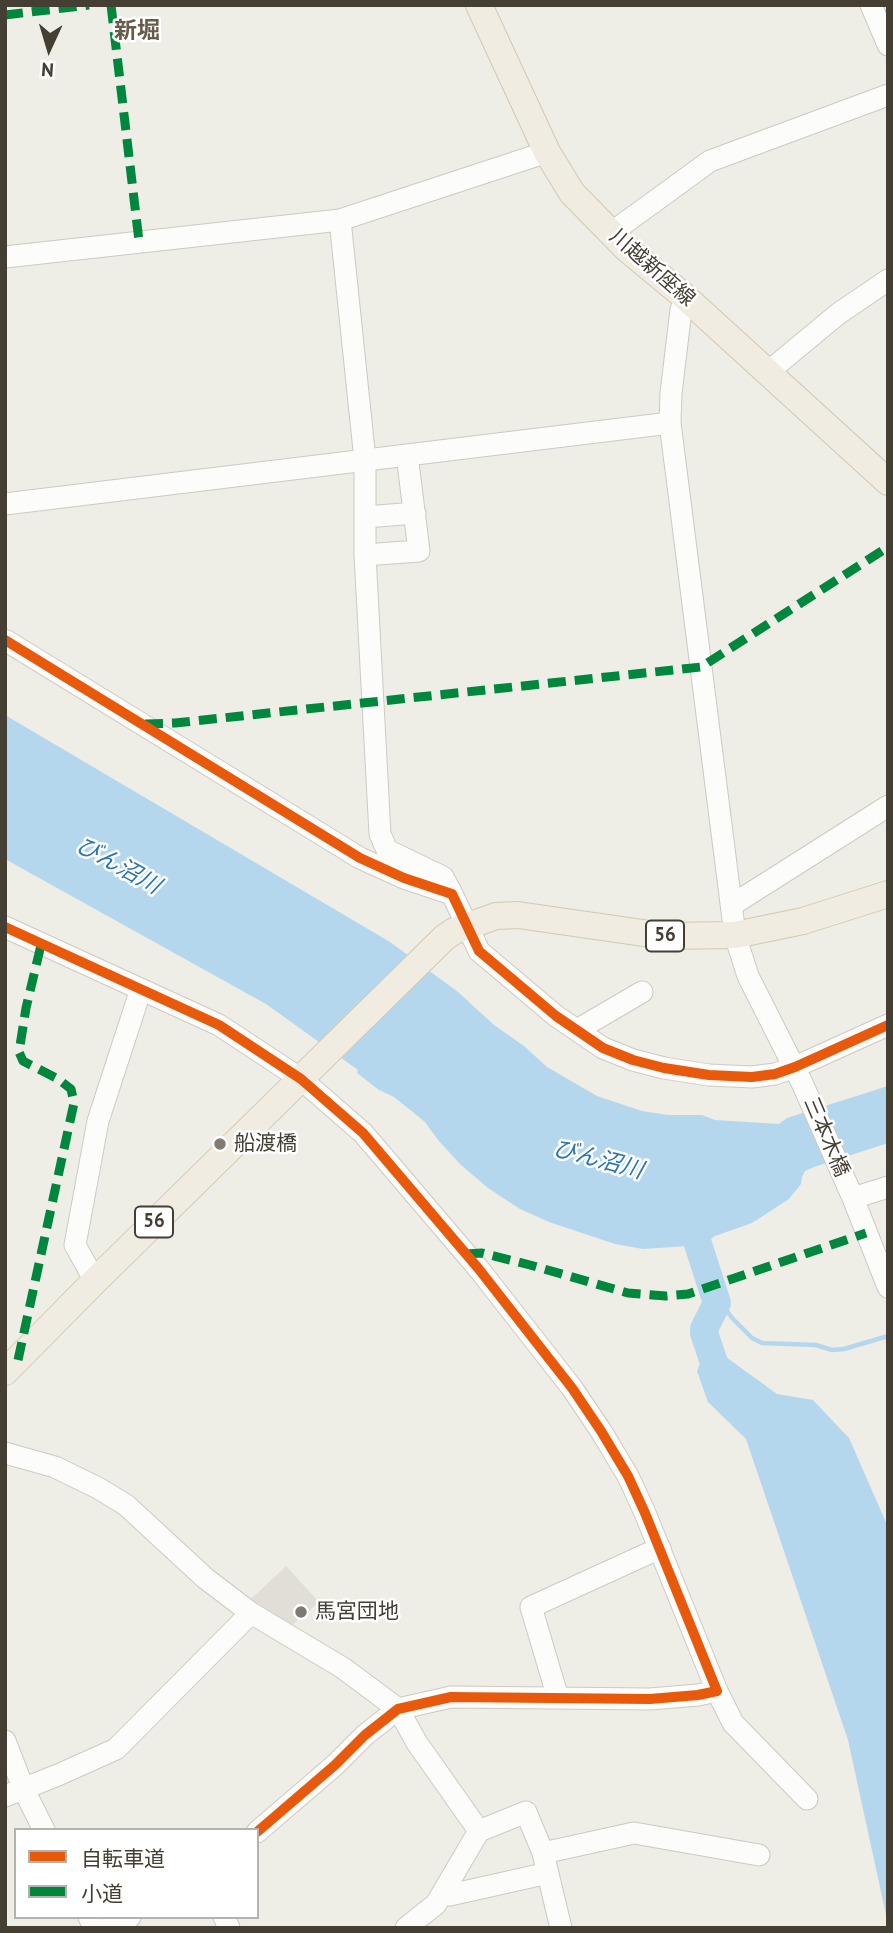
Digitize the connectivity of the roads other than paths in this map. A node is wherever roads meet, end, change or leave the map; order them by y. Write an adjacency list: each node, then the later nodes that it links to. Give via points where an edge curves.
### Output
1 (871, 5): 3 (street)
2 (485, 7): 5 (main road, 川越新座線)
3 (888, 45)
4 (888, 95): 7 (street, via 710,161)
5 (547, 152): 6 (street); 7 (main road, 川越新座線, via 572,193)
6 (340, 220): 8 (street); 14 (street)
7 (611, 233): 10 (main road, 川越新座線)
8 (5, 257)
9 (888, 280): 11 (street)
10 (685, 297): 11 (main road, 川越新座線); 12 (street, 三本木橋)
11 (768, 372): 15 (main road, 川越新座線)
12 (670, 423): 13 (street); 24 (street, 三本木橋)
13 (407, 455): 14 (street); 17 (street)
14 (365, 460): 16 (street); 18 (street)
15 (888, 482)
16 (5, 504)
17 (415, 513): 18 (street); 19 (street, via 418,551)
18 (366, 517): 19 (street)
19 (365, 555): 22 (street, via 381,841 387,850 443,877)
20 (5, 640): 22 (street, via 359,858)
21 (888, 806): 24 (street)
22 (452, 894): 25 (street)
23 (888, 894): 27 (main road, 56, via 803,921)
24 (732, 905): 27 (street, 三本木橋)
25 (468, 925): 27 (main road, 56, via 519,915 664,936); 31 (street, via 479,951); 33 (main road, 56, via 444,939)
26 (5, 927): 28 (street)
27 (735, 935): 32 (street, 三本木橋, via 748,976)
28 (141, 989): 33 (street, via 219,1026); 36 (street, via 98,1121 75,1245)
29 (642, 992): 31 (street)
30 (888, 1026): 32 (street)
31 (577, 1030): 32 (street, via 603,1048 664,1069 709,1075)
32 (799, 1076): 35 (street, 三本木橋)
33 (303, 1077): 36 (main road, 56); 40 (street, via 363,1133 572,1388 628,1476)
34 (888, 1187): 35 (street)
35 (850, 1194): 37 (street, 三本木橋)
36 (94, 1281): 38 (main road, 56)
37 (888, 1287)
38 (5, 1372)
39 (5, 1453): 41 (street, via 55,1467 126,1505 205,1578)
40 (660, 1548): 42 (street); 43 (street, via 531,1607)
41 (251, 1613): 44 (street, via 343,1668); 46 (street, via 116,1749)
42 (717, 1691): 43 (street, via 650,1699); 47 (street, via 733,1723)
43 (558, 1698): 44 (street, via 451,1697)
44 (398, 1709): 49 (street); 50 (street)
45 (5, 1741): 46 (street)
46 (14, 1793): 48 (street)
47 (807, 1799)
48 (42, 1828)
49 (259, 1830)
50 (478, 1831): 52 (street, via 526,1812); 53 (street)
51 (759, 1855): 52 (street, via 634,1833)
52 (546, 1863): 53 (street); 57 (street)
53 (442, 1894): 56 (street)
54 (126, 1919): 55 (street)
55 (108, 1928)
56 (407, 1928)
57 (561, 1928)

